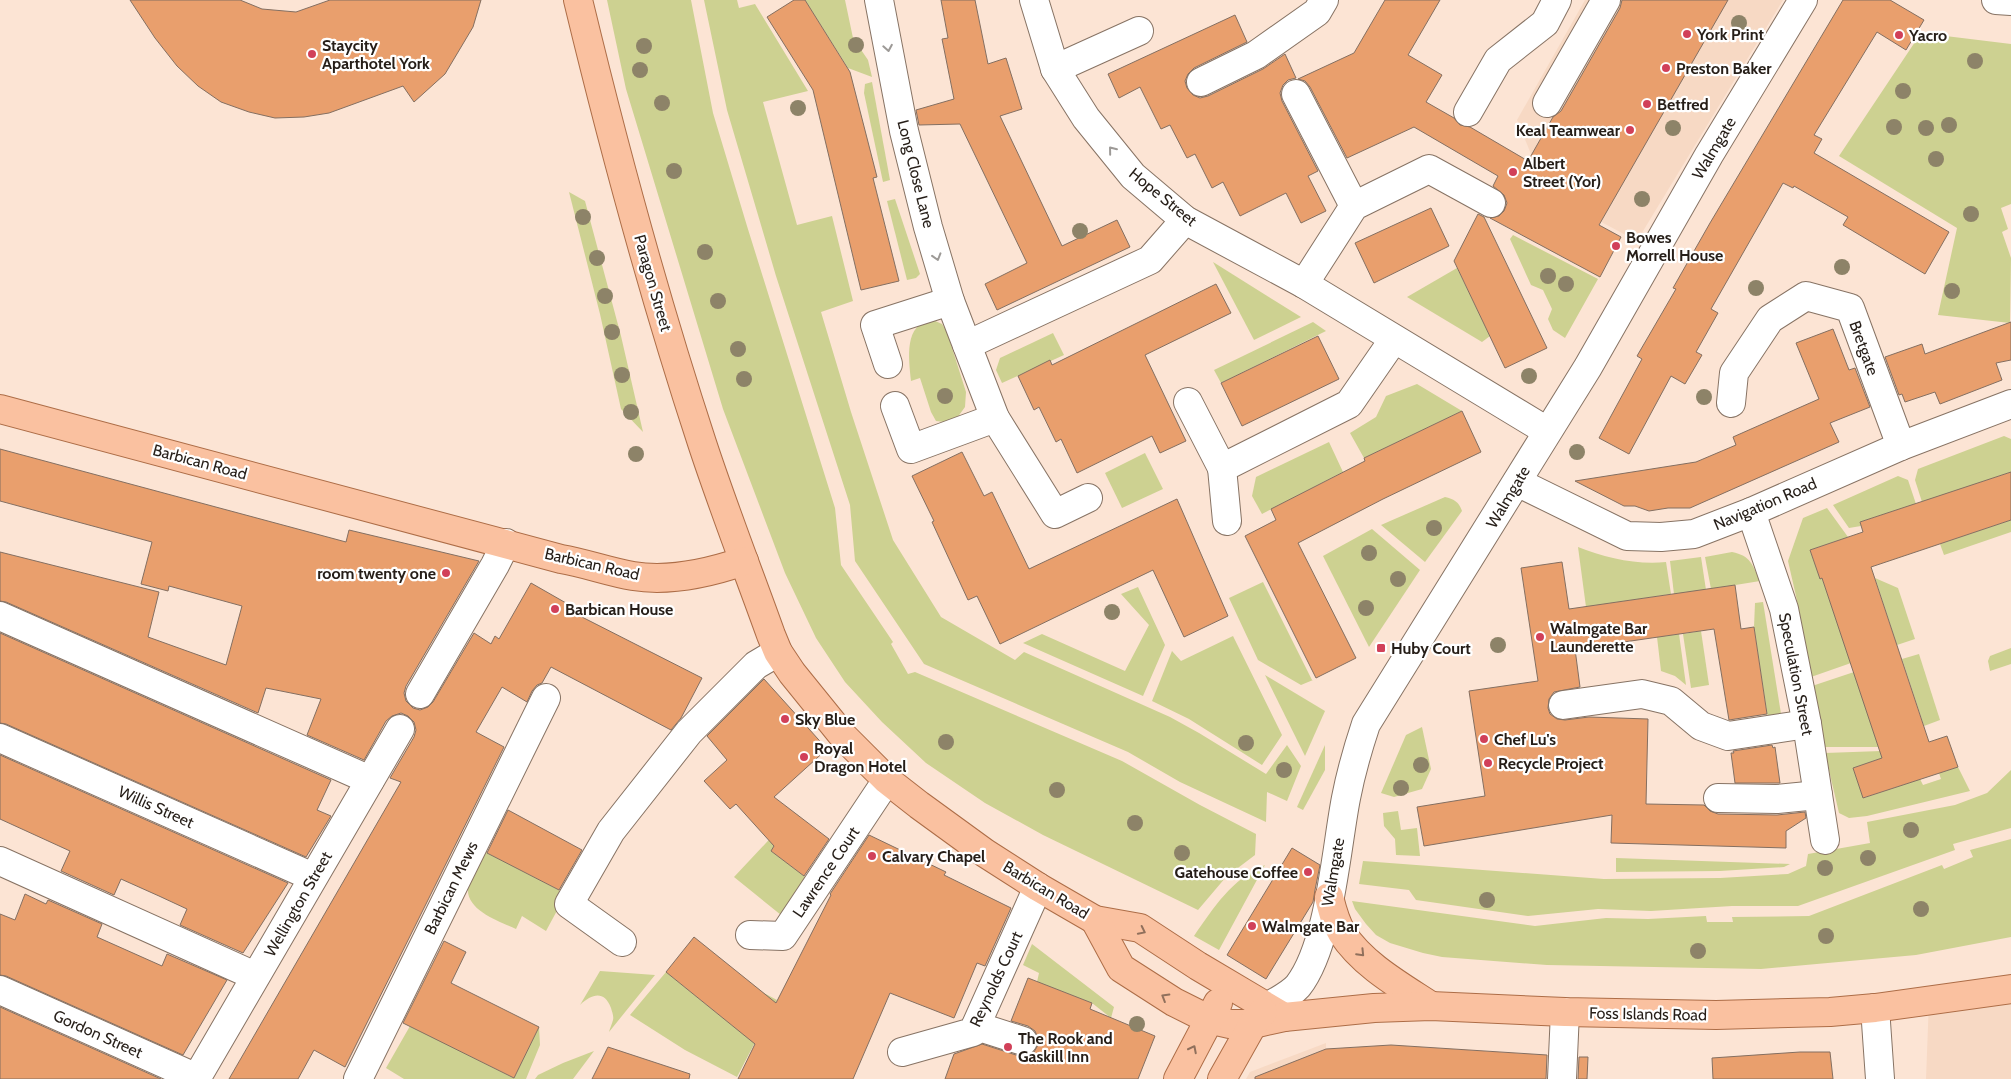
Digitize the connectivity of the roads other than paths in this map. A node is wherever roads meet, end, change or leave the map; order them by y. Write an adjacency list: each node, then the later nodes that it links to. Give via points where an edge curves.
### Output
1 (578, 0): 38 (main road, Paragon Street, via 611,137 650,274 705,451)
2 (879, 0): 20 (street, Long Close Lane, one-way to 20, via 904,131)
3 (1034, 0): 11 (street, Hope Street)
4 (1324, 0): 12 (street, via 1317,12 1256,55)
5 (1557, 0): 15 (street, via 1545,23 1498,60)
6 (1606, 0): 14 (street)
7 (1804, 0): 30 (street, Walmgate)
8 (1996, 0): 9 (street)
9 (2011, 2)
10 (1139, 31): 11 (street)
11 (1055, 69): 18 (street, Hope Street, one-way to 11, via 1133,176 1086,118)
12 (1201, 82)
13 (1296, 94): 17 (street)
14 (1547, 103)
15 (1468, 112)
16 (1491, 203): 17 (street, via 1429,169)
17 (1354, 206): 19 (street)
18 (1185, 220): 19 (street, Hope Street); 22 (street, via 1150,260)
19 (1304, 284): 21 (street, Hope Street)
20 (950, 301): 22 (street, Long Close Lane); 23 (street, via 876,325)
21 (1394, 339): 30 (street, Hope Street); 32 (street, via 1349,404)
22 (967, 345): 29 (street, Long Close Lane)
23 (888, 364)
24 (1188, 402): 32 (street)
25 (1731, 403): 31 (street, Bretgate, via 1734,373 1770,319 1806,296 1850,308)
26 (2011, 404): 31 (street, Navigation Road)
27 (895, 406): 29 (street, via 911,449)
28 (0, 408): 37 (main road, Barbican Road)
29 (995, 418): 34 (street, Long Close Lane, via 1055,514)
30 (1548, 431): 33 (street, Walmgate)
31 (1901, 446): 35 (street, Navigation Road)
32 (1222, 468): 36 (street)
33 (1518, 482): 35 (street, Navigation Road, via 1627,536 1694,534); 55 (street, Walmgate, via 1366,724 1354,760)
34 (1088, 498)
35 (1750, 512): 44 (street, Speculation Street, via 1784,609)
36 (1227, 521)
37 (506, 543): 38 (main road, Barbican Road, via 634,576 697,574); 41 (street)
38 (744, 561): 40 (main road, Barbican Road)
39 (0, 616): 47 (street)
40 (778, 652): 48 (main road, Barbican Road, via 805,691 843,736); 58 (street, via 756,665 689,732 611,831 582,879 569,904)
41 (420, 694)
42 (546, 698): 72 (street, Barbican Mews)
43 (1563, 705): 44 (street, via 1642,694 1671,702 1702,726 1728,736)
44 (1807, 724): 49 (street, Speculation Street)
45 (400, 729): 47 (street, Wellington Street)
46 (0, 738): 53 (street, Willis Street)
47 (370, 780): 53 (street, Wellington Street)
48 (887, 780): 54 (main road, Barbican Road, via 985,853); 57 (street, Lawrence Court, via 783,936)
49 (1818, 795): 50 (street, via 1777,799); 51 (street, Speculation Street)
50 (1718, 798)
51 (1825, 840)
52 (0, 861): 59 (street)
53 (313, 877): 59 (street, Wellington Street)
54 (1038, 887): 56 (main road, Barbican Road); 68 (street, Reynolds Court)
55 (1329, 897): 63 (main road, one-way to 63, via 1342,932 1358,951 1378,971); 66 (street, Walmgate, via 1321,934 1307,972)
56 (1095, 920): 60 (main road, Barbican Road, one-way to 60, via 1140,928); 67 (main road, Barbican Road, one-way to 56, via 1174,1002 1121,968)
57 (750, 935)
58 (622, 942)
59 (256, 976): 71 (street, Wellington Street)
60 (1228, 985): 66 (main road, Barbican Road); 67 (main road)
61 (2011, 989): 64 (main road, Foss Islands Road)
62 (0, 990): 71 (street, Gordon Street)
63 (1430, 1006): 65 (main road, Foss Islands Road); 66 (main road, Foss Islands Road)
64 (1876, 1008): 65 (main road, Foss Islands Road, via 1716,1015); 76 (street)
65 (1565, 1012): 75 (street)
66 (1268, 1016): 67 (main road, Barbican Road, via 1230,1024); 74 (main road)
67 (1208, 1019): 73 (main road, one-way to 67)
68 (976, 1026): 69 (street); 70 (street, Reynolds Court, via 973,1032)
69 (1023, 1041)
70 (902, 1052)
71 (196, 1079)
72 (358, 1079)
73 (1178, 1079)
74 (1222, 1079)
75 (1562, 1079)
76 (1880, 1079)

